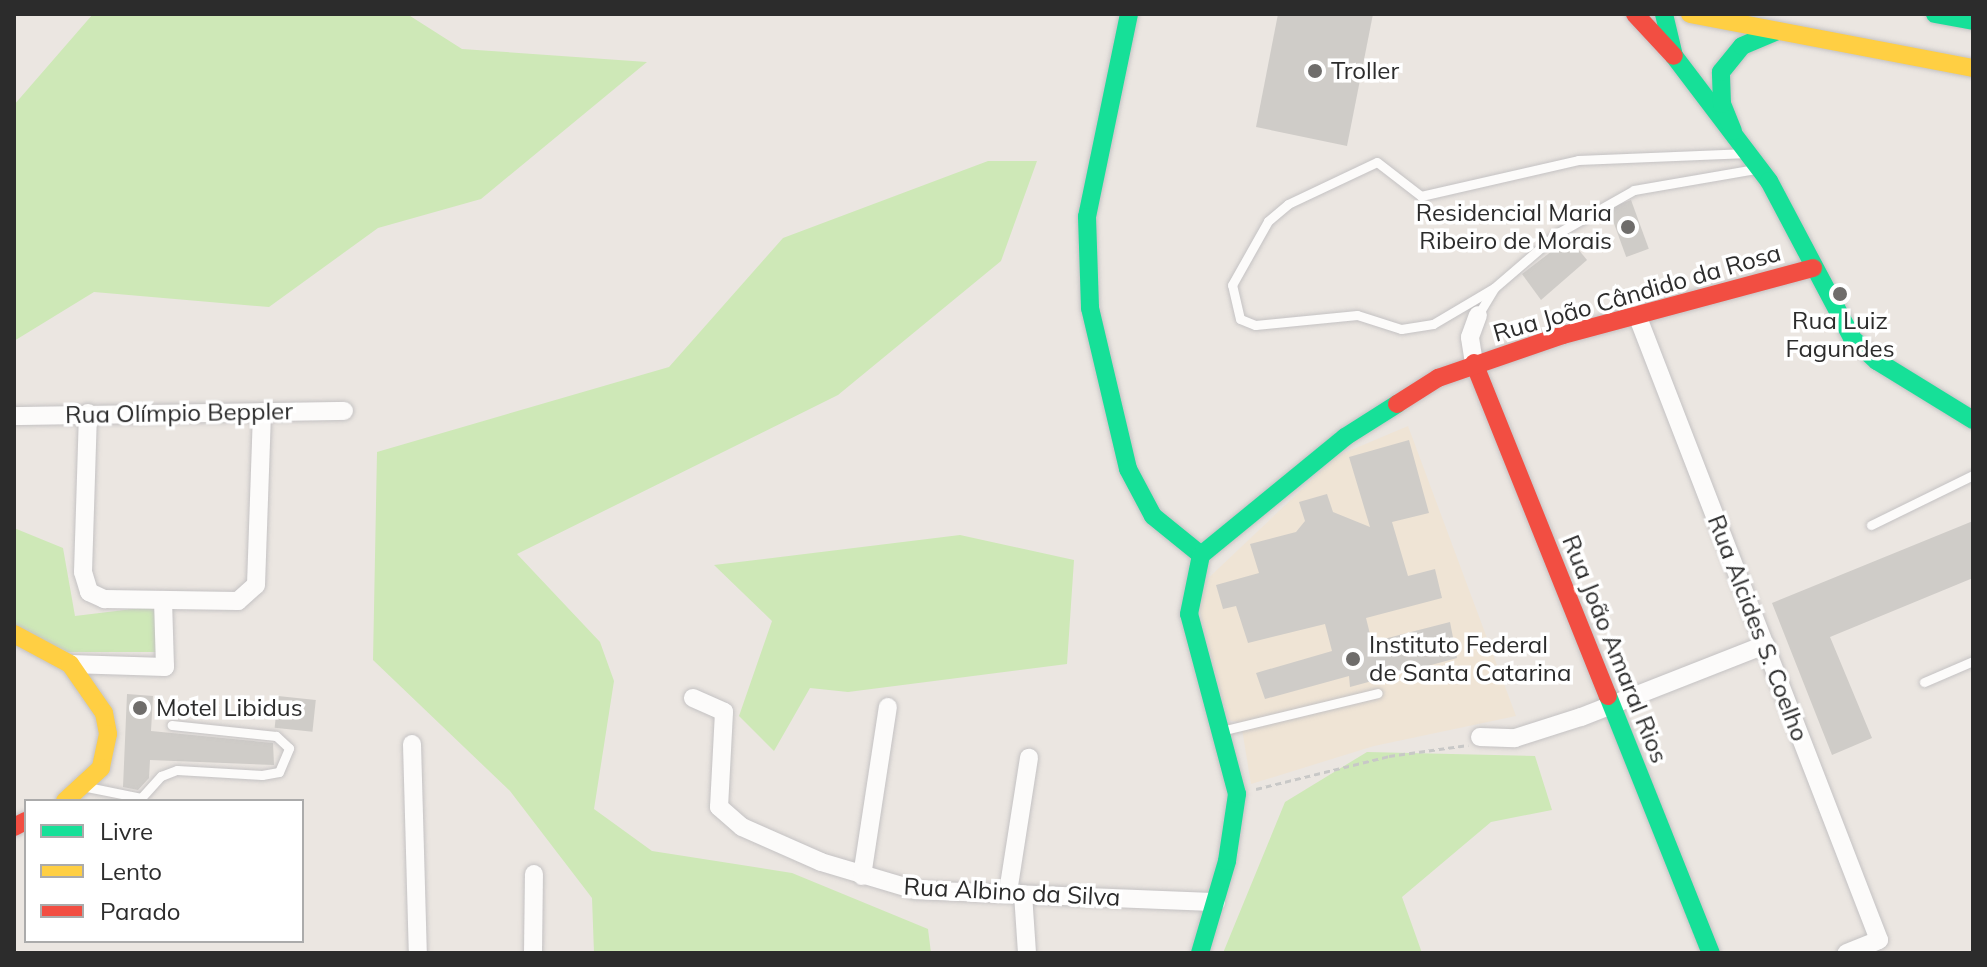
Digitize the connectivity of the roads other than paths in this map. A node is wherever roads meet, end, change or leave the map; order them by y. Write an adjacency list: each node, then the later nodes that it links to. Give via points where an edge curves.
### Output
1 (1129, 14): 25 (main road, via 1087,217 1090,308 1128,469 1153,516)
2 (1635, 14): 8 (main road)
3 (1664, 14): 8 (main road)
4 (1690, 14): 7 (main road)
5 (1935, 14): 6 (main road)
6 (1973, 21)
7 (1777, 31): 9 (main road); 10 (main road, via 1742,46 1721,72 1722,104)
8 (1674, 56): 10 (main road)
9 (1973, 68)
10 (1733, 131): 11 (main road)
11 (1749, 152): 12 (main road); 14 (lane, via 1578,160 1434,196 1412,192 1377,162 1288,204 1253,239 1232,285 1240,319 1255,325 1357,315 1401,329 1433,324)
12 (1759, 169): 13 (main road); 14 (lane, via 1634,190 1558,233)
13 (1813, 268): 16 (main road, Rua João Cândido da Rosa); 22 (main road, via 1861,348)
14 (1494, 288): 15 (lane)
15 (1478, 315): 17 (street, via 1470,337)
16 (1637, 315): 17 (main road, Rua João Cândido da Rosa); 28 (street, Rua Alcides S. Coelho)
17 (1474, 363): 25 (main road, Rua João Cândido da Rosa, via 1438,378 1345,437); 34 (main road, Rua João Amaral Rios)
18 (344, 411): 19 (street, Rua Olímpio Beppler)
19 (262, 412): 20 (street, Rua Olímpio Beppler); 26 (street, via 253,593 238,601)
20 (88, 413): 21 (street, Rua Olímpio Beppler); 26 (street, via 85,582 104,599)
21 (14, 416)
22 (1973, 420)
23 (1973, 475): 24 (lane)
24 (1871, 525)
25 (1201, 555): 37 (main road, via 1189,614)
26 (163, 600): 30 (street, via 165,667)
27 (14, 634): 30 (main road)
28 (1765, 645): 34 (street); 52 (street, Rua Alcides S. Coelho, via 1879,940)
29 (1973, 661): 31 (lane)
30 (70, 664): 41 (main road, via 98,699 107,724 105,758)
31 (1924, 682)
32 (1378, 693): 37 (lane)
33 (693, 698): 44 (street, Rua Albino da Silva, via 724,712 717,777 719,807 727,818)
34 (1611, 705): 38 (street, via 1515,738); 51 (main road, Rua João Amaral Rios)
35 (888, 707): 44 (street)
36 (172, 725): 41 (lane, via 276,736 289,748 279,772 177,770 161,776 141,798)
37 (1225, 730): 46 (main road, via 1237,794)
38 (1480, 737)
39 (412, 744): 47 (street)
40 (1029, 758): 45 (street)
41 (87, 787): 42 (main road)
42 (68, 799)
43 (534, 874): 48 (street)
44 (862, 876): 45 (street, Rua Albino da Silva, via 915,890)
45 (1016, 893): 46 (street, Rua Albino da Silva); 49 (street)
46 (1216, 902): 50 (main road)
47 (418, 953)
48 (533, 953)
49 (1027, 953)
50 (1200, 953)
51 (1711, 953)
52 (1846, 953)

